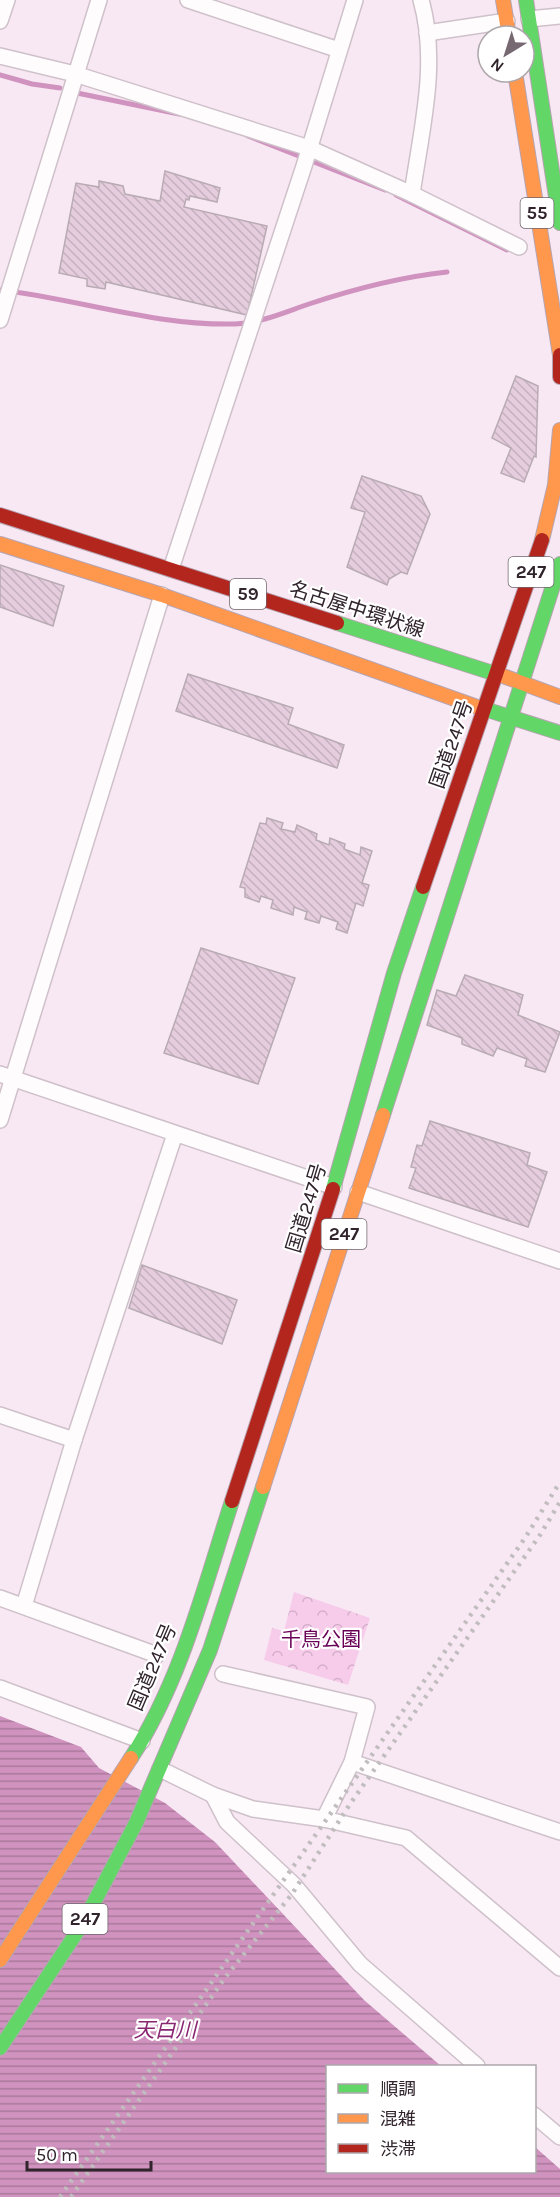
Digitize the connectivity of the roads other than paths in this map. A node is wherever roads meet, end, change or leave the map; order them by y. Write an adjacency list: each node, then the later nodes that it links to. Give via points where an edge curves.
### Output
1 (7, 0): 10 (street)
2 (99, 0): 16 (street)
3 (188, 0): 14 (street)
4 (355, 0): 14 (street)
5 (421, 0): 13 (street)
6 (503, 0): 11 (main road)
7 (526, 0): 9 (main road, 55)
8 (560, 16): 9 (street)
9 (529, 19): 20 (main road, 55)
10 (0, 21)
11 (507, 24)
12 (476, 30): 13 (street)
13 (427, 33): 19 (street, via 429,78)
14 (339, 50): 18 (street)
15 (0, 56): 16 (street)
16 (75, 74): 18 (street); 22 (street)
17 (517, 84): 23 (main road, 55)
18 (309, 149): 19 (street); 29 (street)
19 (412, 194): 21 (street)
20 (560, 223)
21 (519, 247)
22 (0, 320)
23 (560, 355): 24 (main road)
24 (560, 377)
25 (560, 430): 31 (main road, 国道247号 / 247, via 555,485 543,537)
26 (0, 515): 29 (main road, 名古屋中環状線 / 59)
27 (0, 544): 30 (main road, 59)
28 (560, 564): 32 (main road, 247)
29 (171, 569): 31 (main road, 名古屋中環状線 / 59)
30 (162, 595): 34 (main road, 59); 37 (street)
31 (496, 674): 32 (main road, 名古屋中環状線); 34 (main road, 国道247号 / 247)
32 (521, 683): 33 (main road, 名古屋中環状線); 35 (main road, 247)
33 (560, 697)
34 (483, 709): 35 (main road); 40 (main road, 国道247号 / 247, via 394,972)
35 (510, 717): 36 (main road); 41 (main road, 247)
36 (560, 733)
37 (7, 1076): 38 (street); 39 (street)
38 (0, 1120)
39 (175, 1134): 40 (street); 44 (street)
40 (334, 1187): 50 (main road, 国道247号 / 247, via 184,1649)
41 (358, 1192): 42 (street); 52 (main road, 247, via 210,1650)
42 (560, 1261)
43 (0, 1415): 44 (street)
44 (74, 1440): 46 (street)
45 (0, 1598): 46 (street)
46 (24, 1606): 47 (street)
47 (157, 1655)
48 (223, 1674): 51 (street, via 367,1707)
49 (0, 1688): 50 (street)
50 (142, 1741): 56 (main road, 国道247号 / 247)
51 (352, 1762): 54 (street); 55 (street)
52 (158, 1775): 53 (street); 58 (main road, 247, via 82,1924)
53 (213, 1795): 54 (street, via 253,1809); 59 (street, via 227,1822 294,1885 360,1964)
54 (324, 1819): 57 (street, via 406,1838)
55 (560, 1832)
56 (0, 1960)
57 (560, 1968)
58 (0, 2048)
59 (475, 2065)
60 (536, 2117): 61 (street)
61 (560, 2137)

